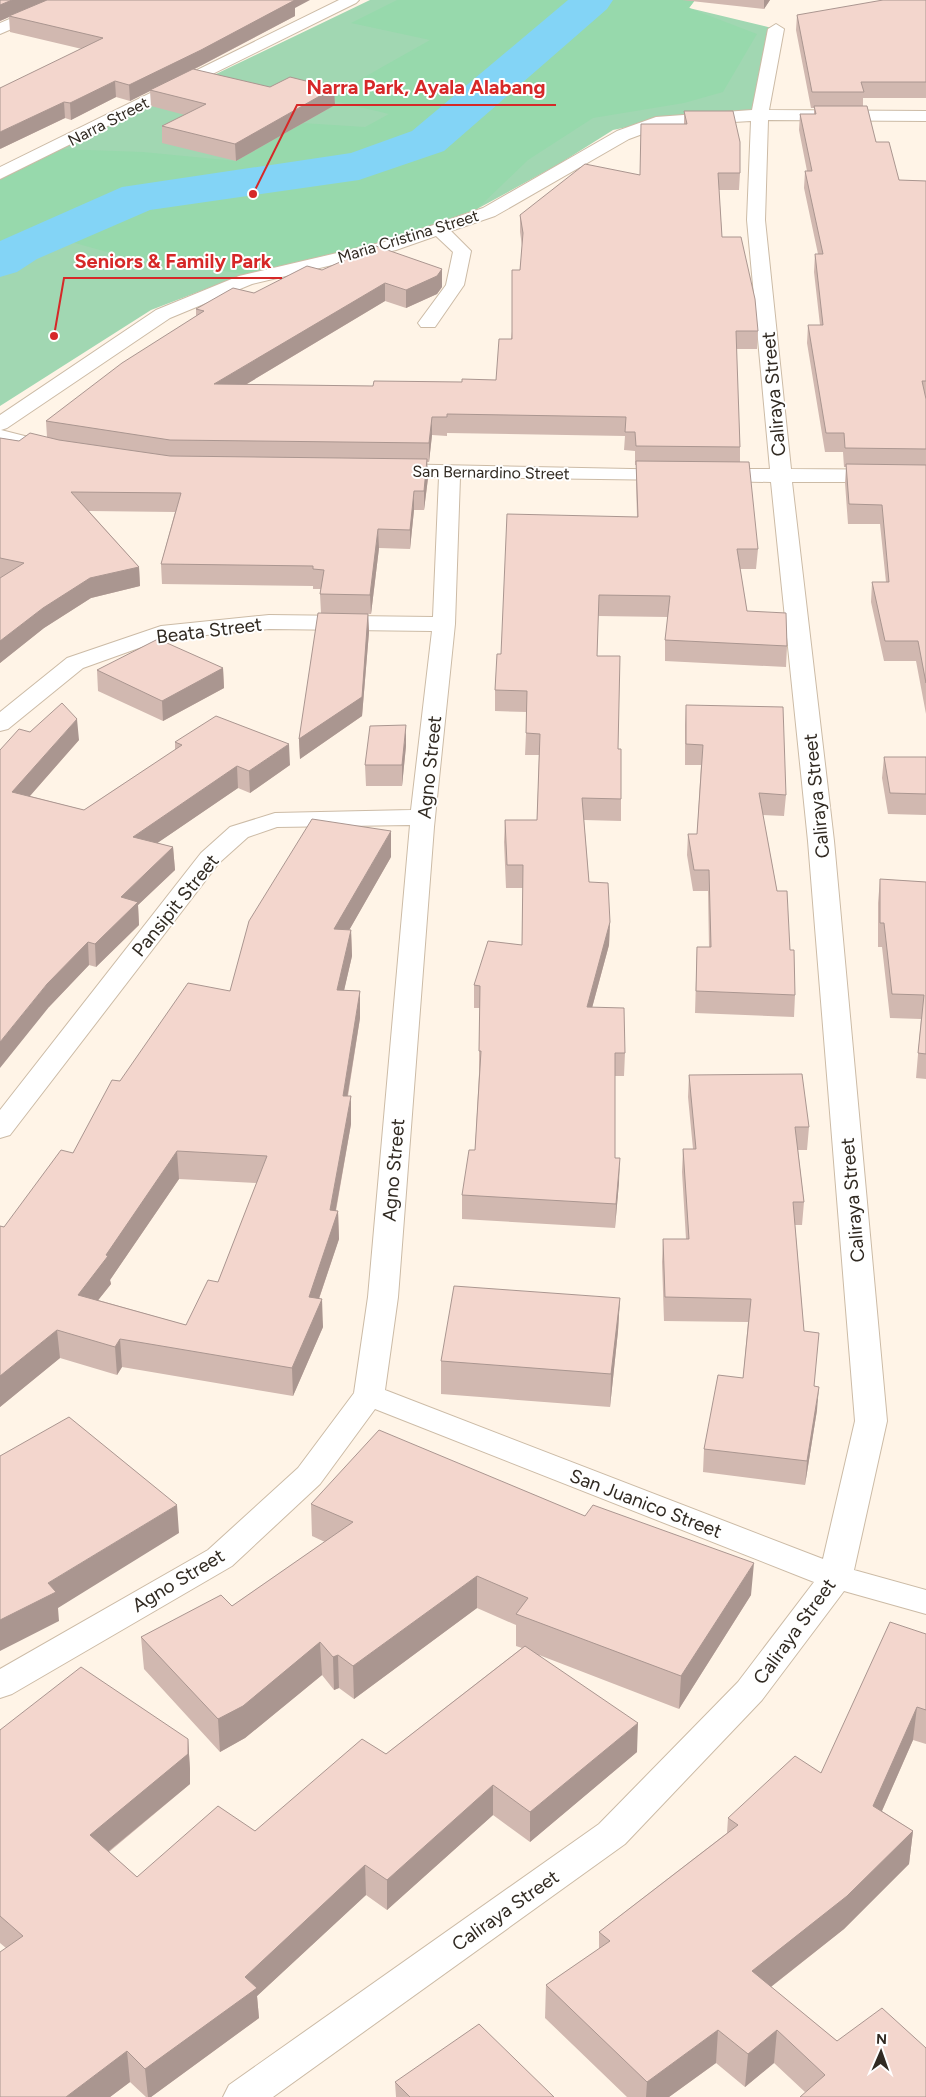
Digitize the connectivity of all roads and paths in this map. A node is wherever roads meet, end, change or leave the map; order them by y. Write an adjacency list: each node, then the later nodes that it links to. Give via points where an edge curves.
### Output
1 (66, 0): 3 (street)
2 (351, 0): 7 (street, Narra Street)
3 (0, 29)
4 (776, 29): 5 (street, Caliraya Street)
5 (760, 115): 6 (street, Maria Cristina Street); 8 (street, Maria Cristina Street, via 662,121 623,135 489,212); 15 (street, Caliraya Street, via 756,220)
6 (926, 116)
7 (0, 174)
8 (440, 230): 9 (street, via 462,250 455,284); 10 (street, Maria Cristina Street, via 390,246 246,280 163,314)
9 (428, 323)
10 (0, 424)
11 (0, 436): 12 (street)
12 (80, 454)
13 (370, 470): 14 (street, San Bernardino Street)
14 (450, 471): 15 (street, San Bernardino Street); 17 (street, Agno Street)
15 (781, 476): 16 (street, San Bernardino Street); 22 (street, Caliraya Street, via 821,841 871,1421)
16 (926, 476)
17 (444, 624): 18 (street, Beata Street, via 269,622 161,633 75,663); 19 (street, Agno Street)
18 (0, 724)
19 (424, 817): 20 (street, Pansipit Street, via 275,820 240,832 210,858); 21 (street, Agno Street, via 383,1297)
20 (0, 1129)
21 (369, 1395): 22 (street, San Juanico Street); 24 (street, Agno Street, via 309,1476 220,1558)
22 (836, 1577): 23 (street, San Juanico Street); 25 (street, Caliraya Street, via 750,1691 612,1834)
23 (926, 1602)
24 (0, 1685)
25 (243, 2097)

